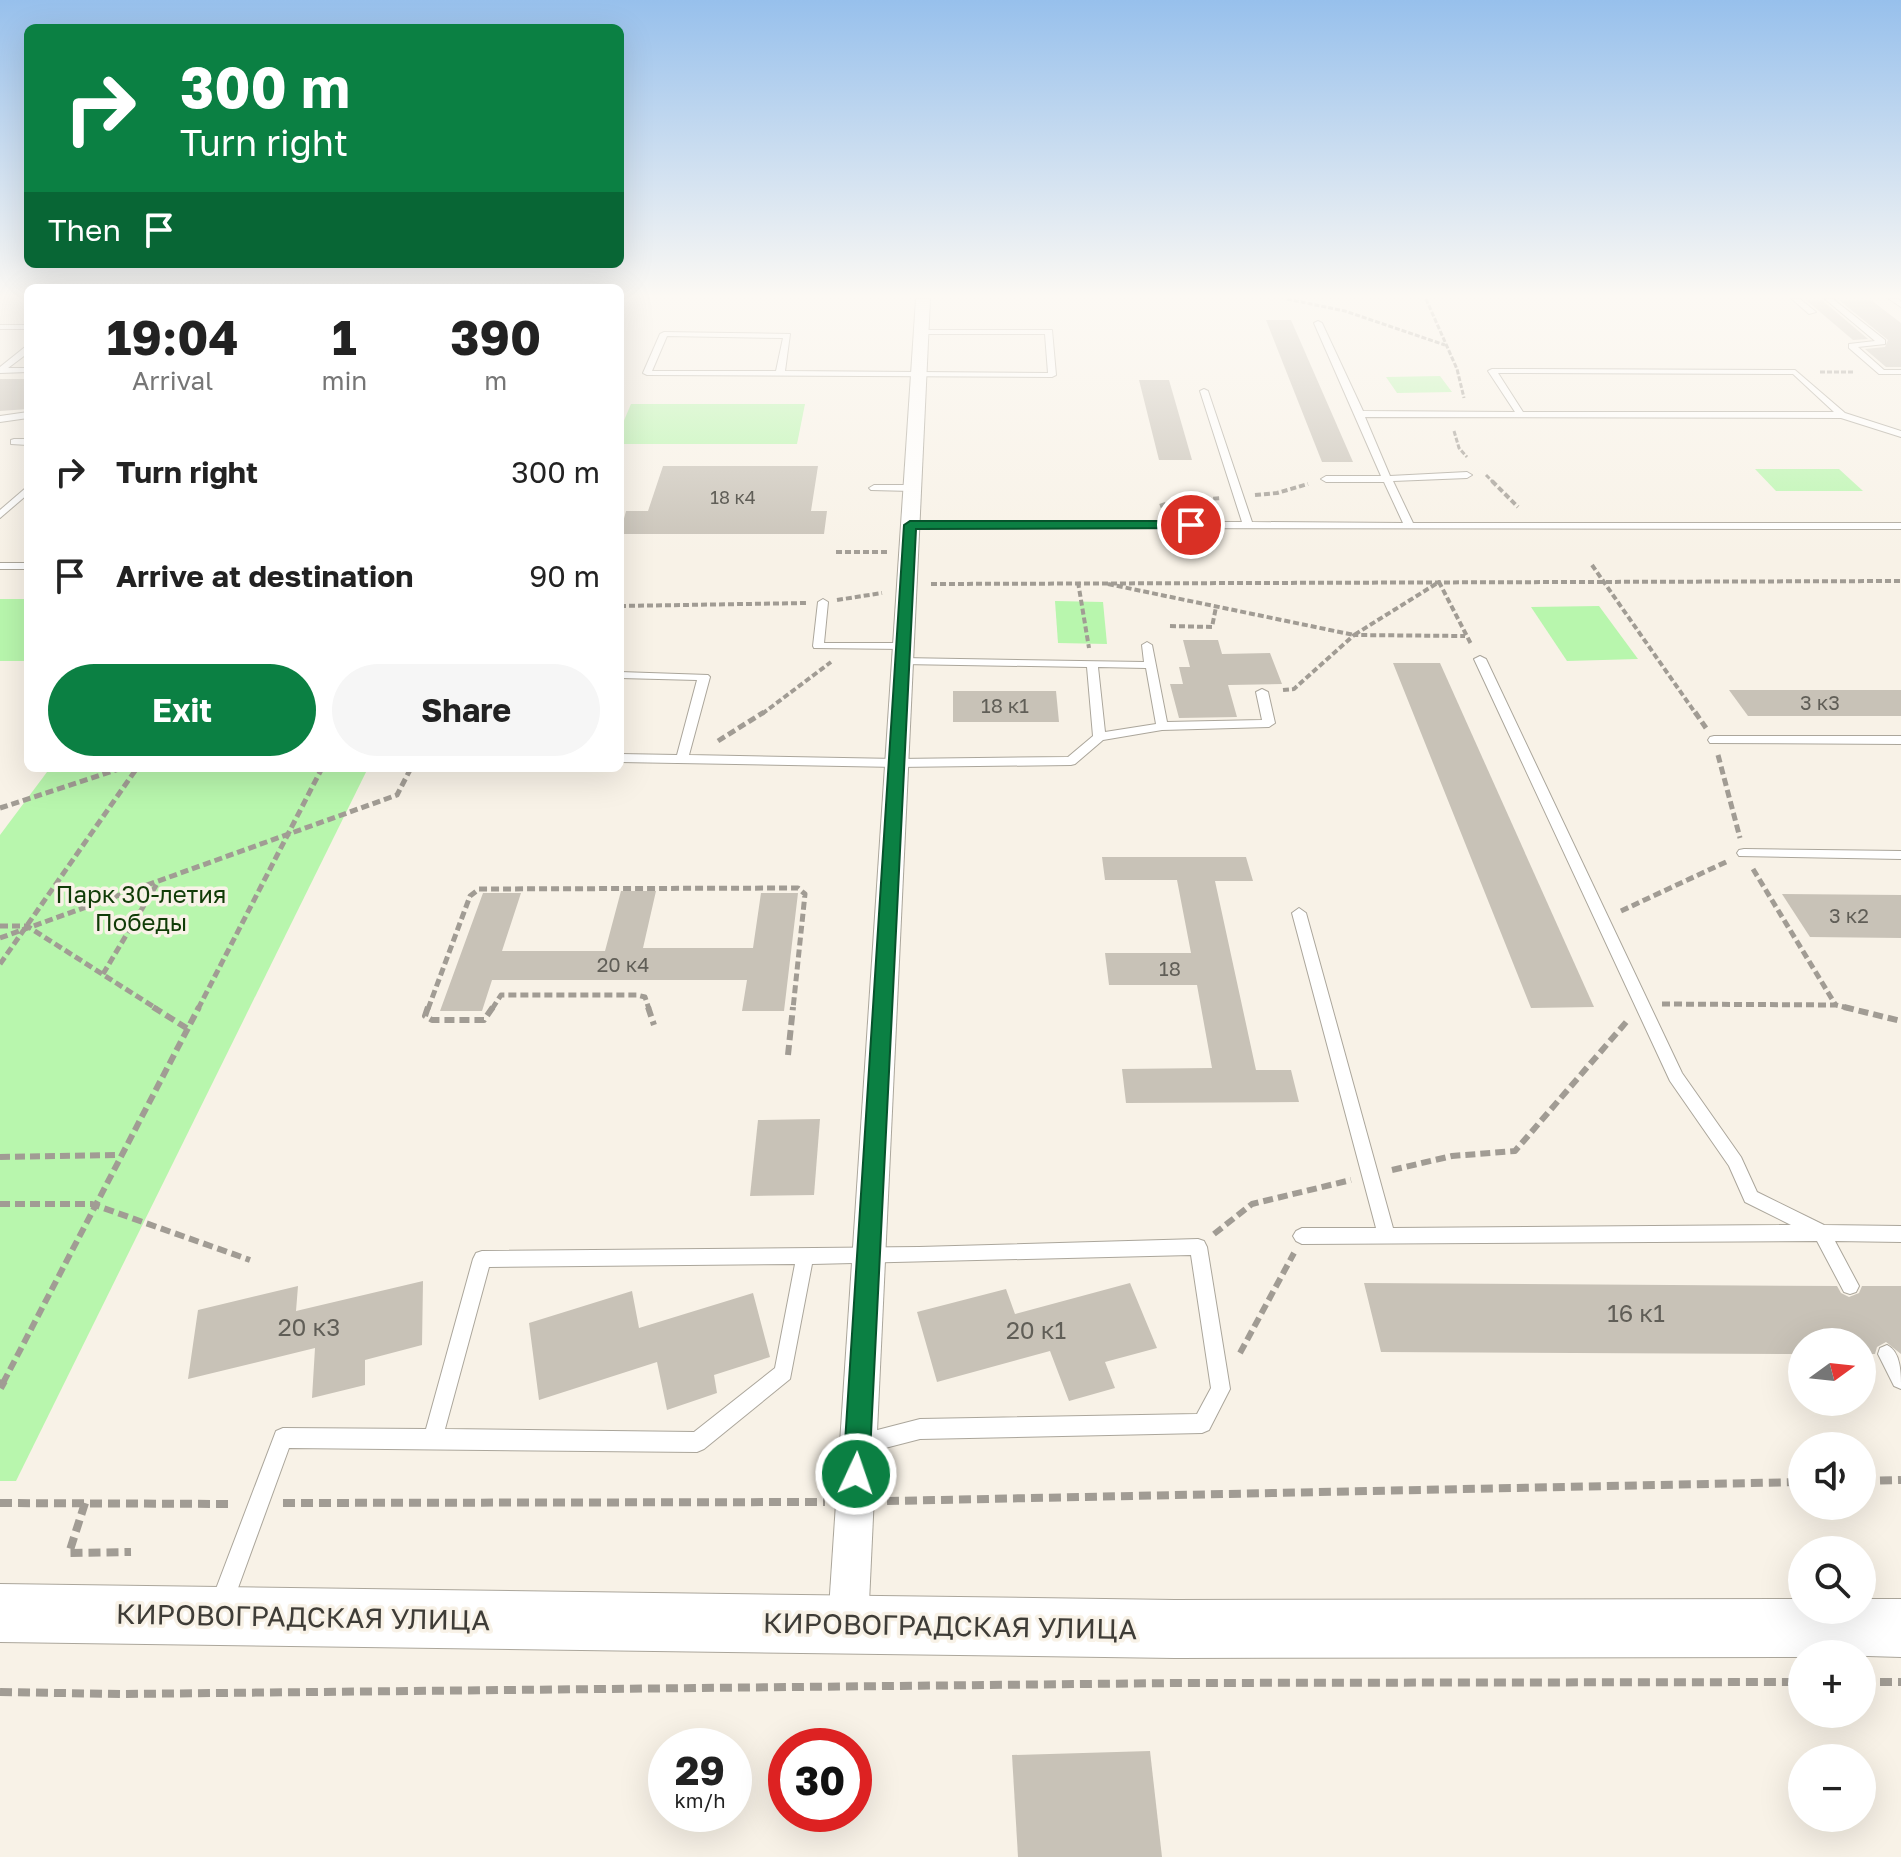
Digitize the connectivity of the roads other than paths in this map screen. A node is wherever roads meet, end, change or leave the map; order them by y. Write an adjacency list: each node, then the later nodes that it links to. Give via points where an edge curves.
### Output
1 (918, 386): 18 (street)
2 (1347, 386): 6 (lane)
3 (1502, 386): 7 (lane)
4 (1810, 386): 8 (lane)
5 (1204, 391): 22 (lane)
6 (1360, 414): 7 (lane); 16 (lane)
7 (1521, 415): 8 (lane)
8 (1842, 415): 11 (lane)
9 (24, 416): 10 (lane)
10 (0, 419)
11 (1901, 434)
12 (14, 442): 13 (lane)
13 (24, 442)
14 (1467, 475): 16 (lane)
15 (1326, 479): 16 (lane)
16 (1387, 479): 23 (lane)
17 (874, 488): 18 (lane)
18 (912, 488): 21 (street)
19 (24, 493): 20 (lane)
20 (0, 515)
21 (910, 525): 22 (lane); 29 (street)
22 (1248, 525): 23 (lane)
23 (1409, 525): 24 (lane)
24 (1901, 526)
25 (0, 566): 26 (lane)
26 (24, 566)
27 (823, 602): 29 (lane, via 818,646)
28 (1147, 645): 32 (lane)
29 (902, 653): 31 (lane); 41 (street)
30 (1480, 659): 45 (lane, via 1676,1077 1735,1162 1751,1197)
31 (1092, 664): 32 (lane); 36 (lane)
32 (1150, 665): 35 (lane)
33 (624, 675): 40 (lane, via 704,677)
34 (1262, 692): 35 (lane, via 1269,723)
35 (1162, 726): 36 (lane)
36 (1099, 737): 41 (lane, via 1071,761)
37 (1714, 740): 38 (lane)
38 (1901, 740)
39 (624, 758): 40 (lane)
40 (682, 759): 41 (lane)
41 (897, 763): 49 (street)
42 (1744, 853): 43 (lane)
43 (1901, 855)
44 (1299, 913): 48 (lane)
45 (1822, 1233): 46 (lane); 48 (lane); 51 (lane)
46 (1901, 1234)
47 (1302, 1236): 48 (lane)
48 (1387, 1236)
49 (869, 1254): 50 (lane); 55 (street); 55 (lane, via 1198,1247 1221,1389 1202,1423 920,1429)
50 (805, 1256): 54 (lane, via 783,1373 697,1442); 54 (lane, via 482,1259)
51 (1850, 1286)
52 (1887, 1354): 53 (lane)
53 (1901, 1380)
54 (433, 1439): 57 (lane, via 283,1438)
55 (858, 1445): 58 (street)
56 (0, 1613): 57 (street, КИРОВОГРАДСКАЯ УЛИЦА)
57 (216, 1616): 58 (street, КИРОВОГРАДСКАЯ УЛИЦА)
58 (848, 1624): 59 (street, КИРОВОГРАДСКАЯ УЛИЦА)
59 (1901, 1628)

